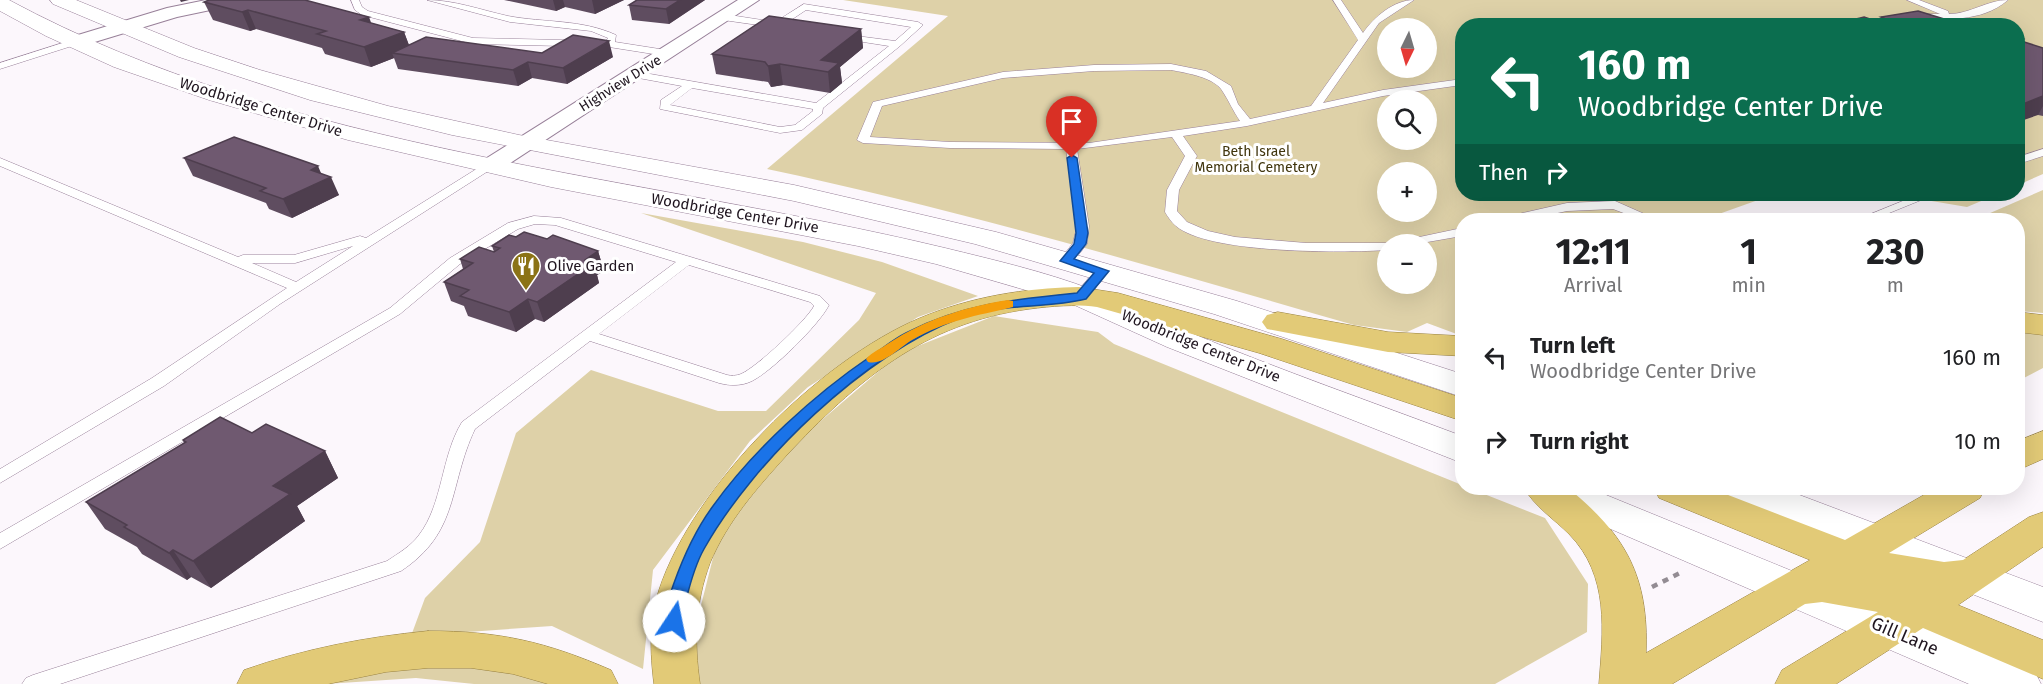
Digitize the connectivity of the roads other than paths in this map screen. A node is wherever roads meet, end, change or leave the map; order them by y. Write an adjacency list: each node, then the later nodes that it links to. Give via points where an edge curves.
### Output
1 (60, 0): 15 (street, Woodbridge Center Drive)
2 (233, 0): 15 (street)
3 (358, 0): 20 (lane, via 360,10 369,15 473,41)
4 (431, 0): 20 (lane, via 510,19 600,30 613,37)
5 (750, 0): 11 (street, Highview Drive)
6 (1337, 0): 18 (lane)
7 (1410, 0): 18 (lane, via 1376,21)
8 (1911, 0): 12 (lane)
9 (2004, 0): 12 (lane)
10 (0, 3): 19 (street, Woodbridge Center Drive)
11 (723, 17): 14 (lane); 22 (street, Highview Drive)
12 (1955, 17): 13 (lane)
13 (1902, 18)
14 (776, 25): 16 (lane); 21 (lane, via 804,7 918,25)
15 (122, 28): 19 (street); 31 (street, Woodbridge Center Drive, via 205,60 284,84)
16 (798, 28)
17 (831, 34): 21 (lane)
18 (1363, 40): 28 (lane)
19 (75, 42): 23 (lane); 36 (street, Woodbridge Center Drive, via 157,75 267,110)
20 (609, 44): 22 (lane)
21 (897, 44): 27 (lane)
22 (666, 53): 24 (street, Highview Drive)
23 (0, 66)
24 (633, 74): 26 (lane); 31 (street, Highview Drive)
25 (1455, 83): 28 (lane, via 1383,93)
26 (691, 84): 27 (lane); 27 (lane, via 665,102 664,107 780,130 801,126 818,112)
27 (818, 107)
28 (1313, 110): 29 (lane)
29 (1247, 123): 30 (lane); 32 (lane, via 1227,88 1202,73 1171,67 1103,67 1003,75 878,104 863,140)
30 (1175, 134): 32 (lane); 44 (lane, via 1191,156 1170,206 1173,217 1188,229 1212,237 1275,245)
31 (524, 143): 36 (street, Highview Drive); 47 (street, Woodbridge Center Drive, via 834,201)
32 (1071, 147): 47 (lane, via 1082,233 1080,244)
33 (2043, 152): 34 (lane)
34 (2025, 158)
35 (0, 162): 45 (lane)
36 (490, 166): 41 (lane); 48 (street, Woodbridge Center Drive)
37 (1912, 201): 40 (lane)
38 (1541, 213): 39 (lane, via 1567,207 1615,205)
39 (1635, 213)
40 (1880, 213)
41 (383, 233): 45 (lane, via 283,260 255,261); 49 (lane)
42 (1455, 233): 43 (lane)
43 (1437, 237)
44 (1377, 246)
45 (219, 254): 49 (lane)
46 (687, 260): 53 (lane); 53 (lane, via 815,299 822,310 749,376 739,380 725,380); 67 (lane, via 556,221 523,222 455,261 395,311)
47 (1066, 261): 48 (street, Woodbridge Center Drive)
48 (1092, 284): 50 (street, Woodbridge Center Drive); 56 (highway); 58 (street, Woodbridge Center Drive, via 1179,340); 77 (highway, via 942,321 878,356 806,415 734,489 694,551 674,621 673,666)
49 (297, 287): 60 (lane, via 149,388)
50 (1278, 322): 54 (highway, via 1406,344); 55 (street, Woodbridge Center Drive)
51 (2025, 323): 52 (highway)
52 (2043, 325)
53 (587, 335): 74 (lane, via 468,426 457,445 435,527 423,546 405,560)
54 (1455, 346)
55 (1455, 384)
56 (1455, 408)
57 (2043, 442): 59 (highway)
58 (1455, 447)
59 (2025, 454)
60 (0, 477)
61 (1551, 495): 78 (highway, via 1594,535 1618,577 1626,613)
62 (1570, 495): 70 (street)
63 (1695, 495): 68 (highway)
64 (1757, 495): 68 (street)
65 (1954, 495): 68 (highway)
66 (2043, 527): 69 (highway)
67 (0, 542)
68 (1861, 547): 69 (highway, via 1929,578); 70 (highway)
69 (1972, 575): 71 (street); 72 (highway)
70 (1792, 589): 72 (street, Gill Lane); 79 (highway)
71 (2043, 605)
72 (1902, 618): 73 (highway); 80 (highway); 81 (street, Gill Lane)
73 (2043, 660)
74 (33, 684)
75 (260, 684): 76 (highway, via 353,658 451,648 534,660)
76 (594, 684)
77 (677, 684)
78 (1622, 684)
79 (1634, 684)
80 (1798, 684)
81 (2018, 684)

